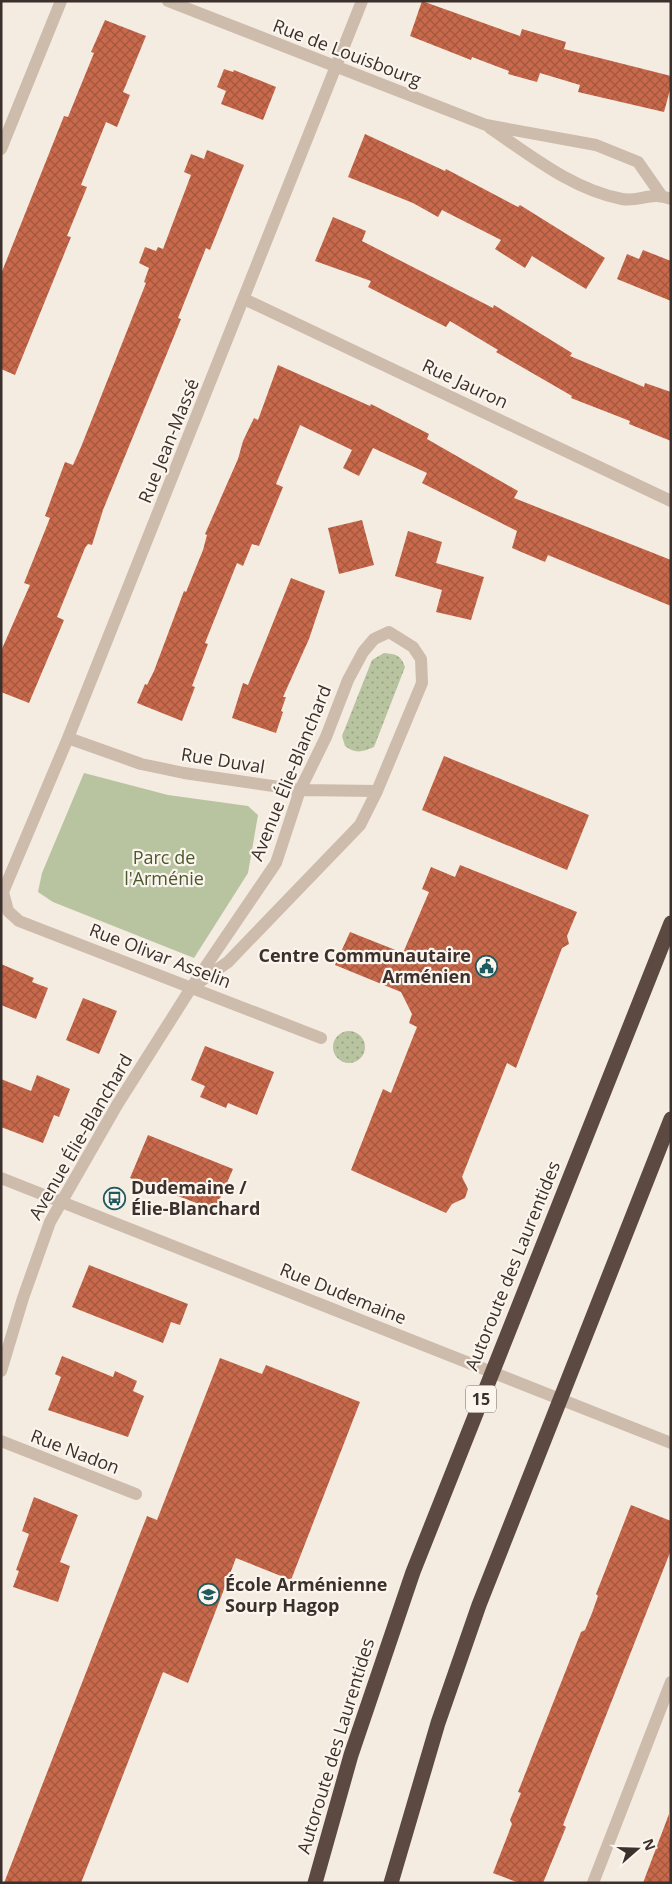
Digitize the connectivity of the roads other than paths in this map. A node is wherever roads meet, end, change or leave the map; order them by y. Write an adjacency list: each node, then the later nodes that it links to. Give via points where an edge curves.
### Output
1 (61, 1): 6 (street)
2 (168, 1): 4 (street, Rue de Louisbourg)
3 (362, 1): 4 (street, Rue Jean-Massé)
4 (336, 67): 5 (street, Rue de Louisbourg); 8 (street, Rue Jean-Massé)
5 (486, 125): 7 (street, Rue de Louisbourg, via 580,185 623,200); 7 (street, Rue de Louisbourg, via 596,145 638,162)
6 (1, 149)
7 (666, 197)
8 (244, 299): 9 (street, Rue Jauron); 10 (street, Rue Jean-Massé)
9 (671, 501)
10 (68, 738): 11 (street, Rue Duval, via 141,764); 13 (street, Rue Jean-Massé)
11 (300, 790): 12 (street, Rue Duval); 12 (street, Avenue Élie-Blanchard, via 363,652 374,639 389,632 413,647 421,659 423,678 415,705); 15 (street, Avenue Élie-Blanchard, via 276,863)
12 (377, 791): 15 (street, Avenue Élie-Blanchard, via 354,832 228,962)
13 (3, 892): 15 (street, Rue Olivar Asselin, via 8,911 19,921)
14 (671, 923): 25 (highway, Autoroute des Laurentides / 15, via 413,1572 351,1754)
15 (191, 988): 16 (street, Rue Olivar Asselin); 19 (street, Avenue Élie-Blanchard, via 117,1105)
16 (321, 1038)
17 (671, 1118): 26 (highway, via 489,1577 438,1723)
18 (1, 1178): 19 (street, Rue Dudemaine)
19 (63, 1202): 20 (street, Avenue Élie-Blanchard, via 46,1232 22,1298); 22 (street, Rue Dudemaine)
20 (1, 1371)
21 (1, 1441): 23 (street, Rue Nadon)
22 (671, 1443)
23 (136, 1494)
24 (671, 1682): 27 (street)
25 (315, 1883)
26 (390, 1883)
27 (593, 1883)

